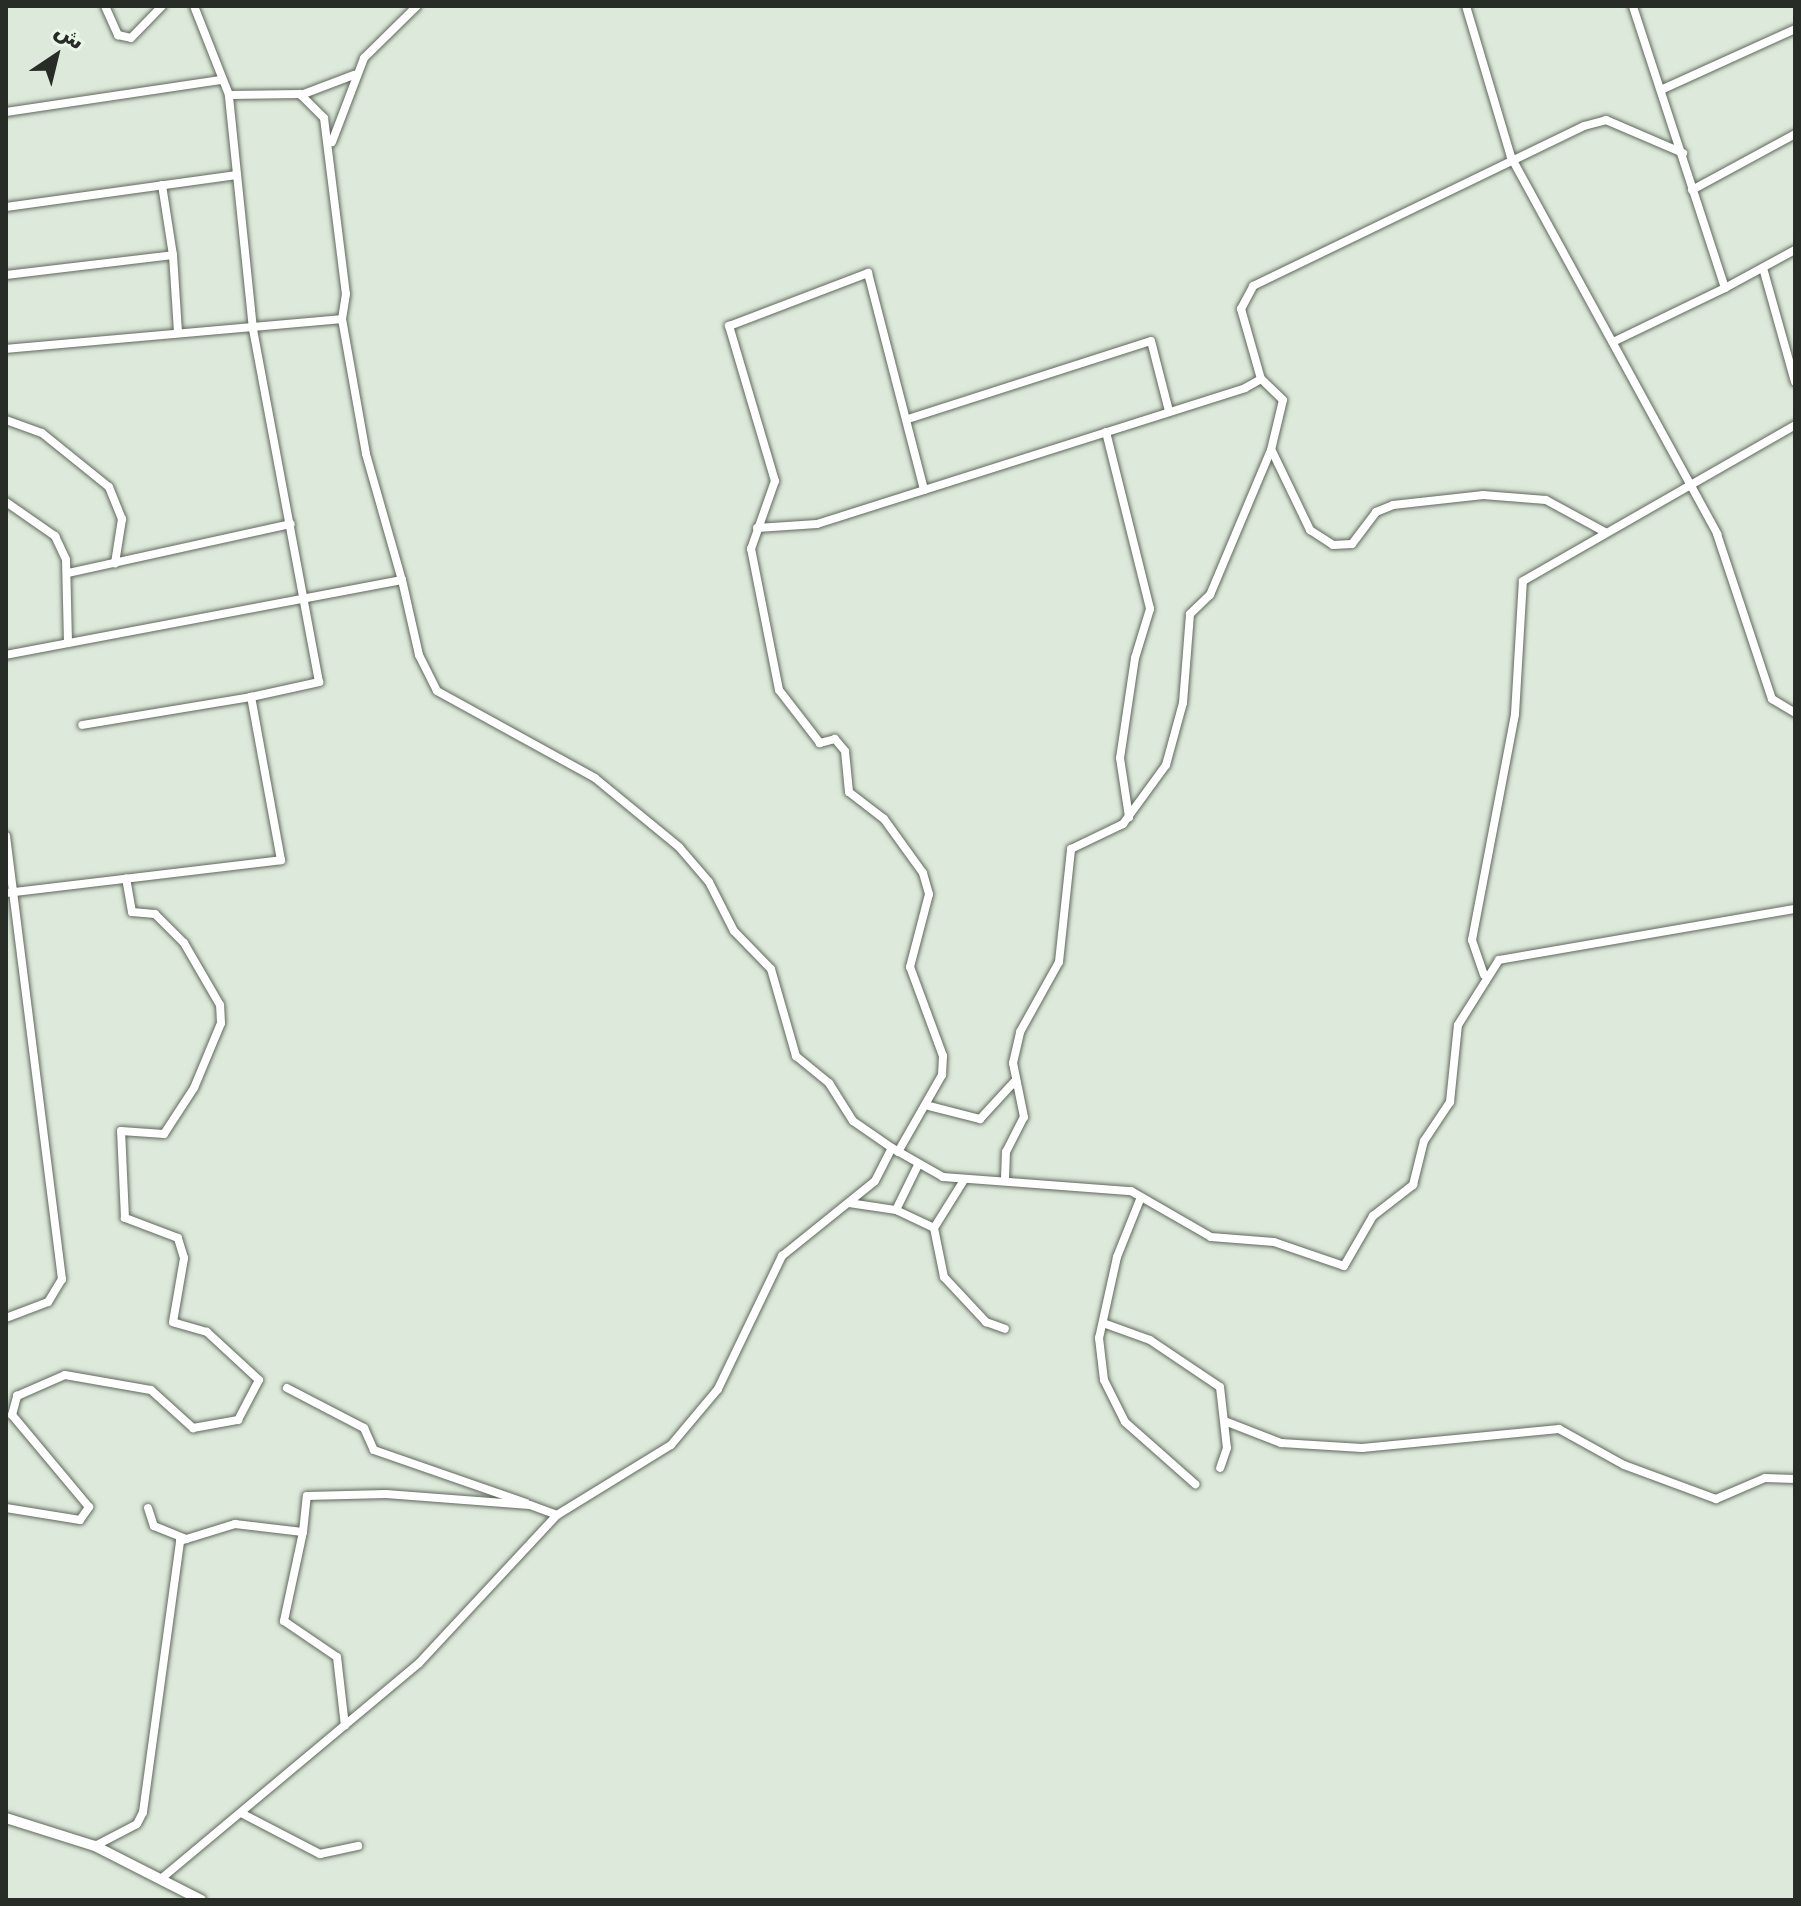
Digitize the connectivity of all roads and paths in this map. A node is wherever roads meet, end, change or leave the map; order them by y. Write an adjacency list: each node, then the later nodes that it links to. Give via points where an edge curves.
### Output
1 (105, 6): 2 (street, via 118,35 131,38)
2 (162, 6)
3 (194, 6): 9 (street)
4 (417, 6): 8 (street)
5 (1466, 6): 17 (street)
6 (1633, 6): 10 (street)
7 (1795, 29): 10 (street)
8 (354, 75): 12 (street); 15 (street)
9 (221, 80): 11 (street); 13 (street)
10 (1663, 89): 16 (street)
11 (229, 95): 12 (street); 18 (street)
12 (301, 95): 15 (street, via 318,109)
13 (6, 112)
14 (1795, 134): 20 (street)
15 (332, 142): 27 (street, via 346,294)
16 (1683, 153): 17 (street, via 1606,120); 20 (street)
17 (1511, 157): 30 (street); 32 (street, via 1253,286 1241,309)
18 (237, 175): 19 (street); 28 (street)
19 (162, 185): 21 (street); 23 (street)
20 (1692, 190): 26 (street)
21 (6, 207)
22 (1795, 250): 24 (street)
23 (173, 255): 25 (street); 29 (street)
24 (1763, 268): 26 (street); 33 (street)
25 (6, 275)
26 (1725, 288): 30 (street)
27 (342, 320): 28 (street); 48 (street, via 366,454)
28 (253, 329): 29 (street); 43 (street)
29 (178, 333): 31 (street)
30 (1613, 342): 40 (street)
31 (6, 349)
32 (1261, 379): 34 (street); 39 (street, via 1283,400)
33 (1795, 382)
34 (1169, 411): 35 (street, via 1151,341); 38 (street)
35 (908, 419): 41 (street); 44 (street, via 868,273 743,315 729,326 775,481)
36 (6, 420): 46 (street, via 42,433 109,487 122,519)
37 (1795, 425): 40 (street)
38 (1106, 432): 41 (street); 55 (street, via 1150,609 1135,658 1120,758)
39 (1271, 450): 45 (street, via 1310,530 1333,545 1352,544 1376,512 1393,505 1483,495 1546,500); 55 (street, via 1210,595 1190,614 1179,723 1166,765)
40 (1687, 482): 45 (street); 53 (street, via 1717,534 1772,699)
41 (924, 490): 44 (street, via 817,524)
42 (6, 502): 47 (street, via 55,536)
43 (291, 524): 46 (street); 49 (street)
44 (757, 528): 62 (street, via 755,585 779,690 820,743 835,739 845,751 849,792 884,819 923,873 929,894 910,967 943,1056)
45 (1605, 532): 60 (street, via 1523,581 1515,714 1472,940)
46 (115, 563): 47 (street)
47 (68, 573): 50 (street)
48 (402, 580): 49 (street); 63 (street, via 419,655 437,691 595,778 679,847 709,882 734,931 771,969 796,1056 829,1083 853,1121)
49 (307, 595): 50 (street); 52 (street, via 319,682)
50 (68, 643): 51 (street)
51 (6, 655)
52 (251, 697): 54 (street); 57 (street, via 281,860)
53 (1795, 713)
54 (82, 725)
55 (1129, 818): 61 (street, via 1071,849 1059,962 1020,1032)
56 (6, 836): 58 (street)
57 (126, 879): 58 (street); 80 (street, via 132,912 155,914 184,943 220,1005 221,1023 164,1134 121,1131 125,1218 178,1238 184,1258 173,1322 207,1332 259,1380 238,1420 193,1428 151,1390 65,1375 17,1396 12,1415 89,1507 80,1520)
58 (11, 892): 71 (street, via 62,1279 48,1302)
59 (1795, 909): 60 (street, via 1511,956)
60 (1484, 975): 67 (street, via 1458,1025 1450,1102 1424,1141 1413,1185 1373,1216 1351,1264 1312,1259 1274,1242 1211,1237)
61 (1014, 1082): 62 (street, via 980,1119); 65 (street, via 1024,1117 1006,1152)
62 (929, 1106): 63 (street)
63 (895, 1150): 64 (street); 68 (street, via 875,1181)
64 (918, 1165): 66 (street); 69 (street)
65 (1005, 1179): 66 (street); 67 (street)
66 (964, 1180): 70 (street)
67 (1141, 1197): 72 (street, via 1117,1257)
68 (849, 1203): 69 (street); 82 (street, via 782,1256 718,1389 671,1445)
69 (896, 1210): 70 (street)
70 (934, 1228): 73 (street, via 944,1277 986,1322)
71 (6, 1318)
72 (1103, 1323): 75 (street, via 1150,1340 1220,1387); 78 (street, via 1104,1380 1125,1422)
73 (1005, 1329)
74 (287, 1388): 79 (street, via 364,1428 374,1450)
75 (1227, 1422): 76 (street); 77 (street, via 1281,1443 1362,1448 1559,1429 1624,1465 1716,1499 1765,1478)
76 (1220, 1468)
77 (1795, 1479)
78 (1195, 1484)
79 (530, 1505): 82 (street); 83 (street, via 307,1496)
80 (6, 1508)
81 (148, 1508): 84 (street, via 154,1526)
82 (557, 1515): 85 (street, via 419,1663)
83 (303, 1532): 84 (street, via 235,1524); 85 (street, via 284,1621 337,1657)
84 (187, 1539): 88 (street, via 180,1541 143,1812 137,1824)
85 (345, 1726): 86 (street)
86 (243, 1814): 89 (street, via 320,1854); 90 (street)
87 (6, 1818): 88 (street)
88 (95, 1846): 90 (street)
89 (358, 1846)
90 (162, 1878): 91 (street)
91 (201, 1900)

